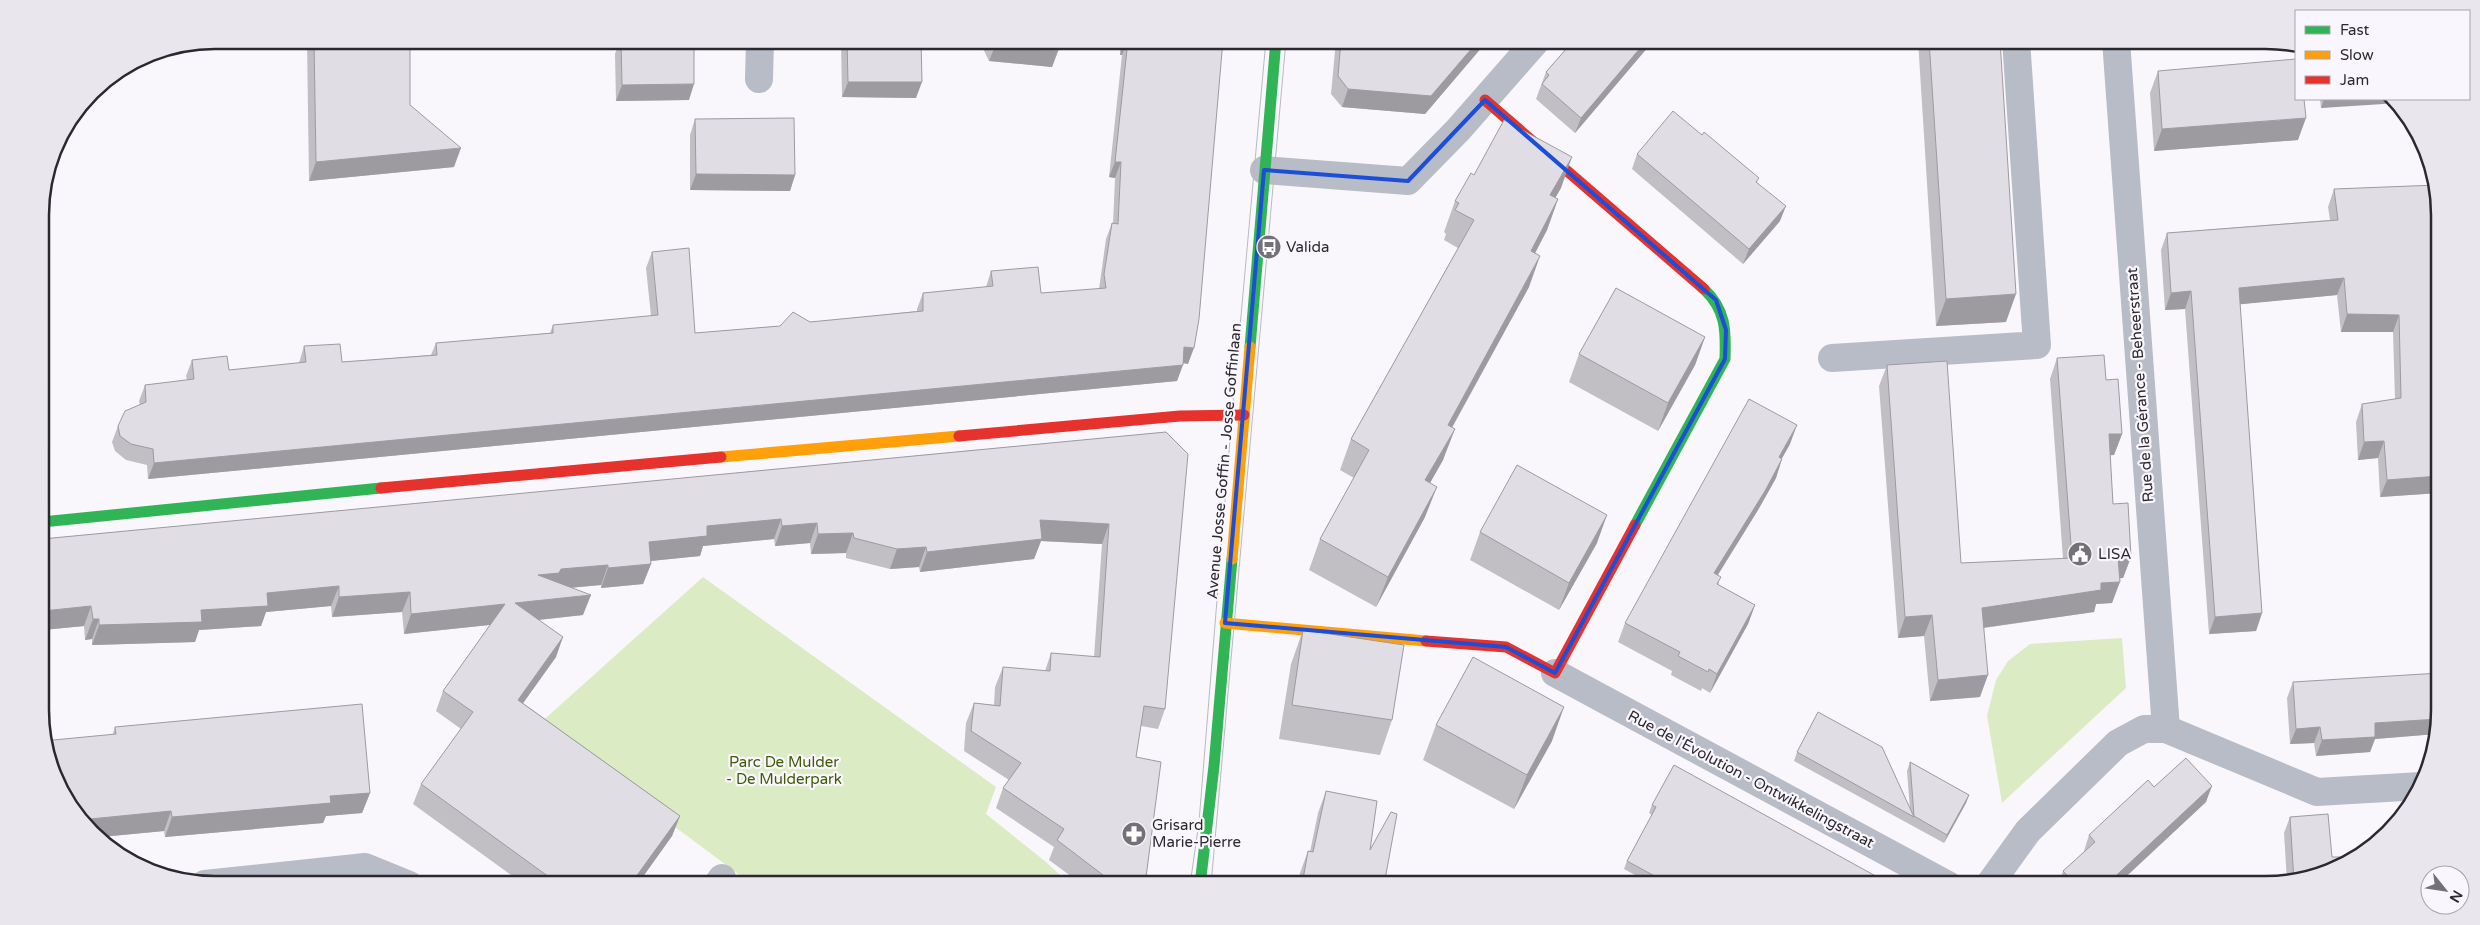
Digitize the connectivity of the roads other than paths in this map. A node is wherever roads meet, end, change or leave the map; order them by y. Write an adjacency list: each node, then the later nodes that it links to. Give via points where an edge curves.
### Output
1 (760, 49): 6 (street)
2 (1275, 49): 8 (street, Avenue Josse Goffin - Josse Goffinlaan)
3 (1529, 49): 7 (street)
4 (2017, 49): 9 (street, via 2037,345)
5 (2117, 49): 14 (street, Rue de la Gérance - Beheerstraat)
6 (759, 79)
7 (1485, 100): 8 (street, via 1408,180); 13 (street, via 1716,300 1726,330 1726,359)
8 (1264, 170): 10 (street, Avenue Josse Goffin - Josse Goffinlaan)
9 (1832, 358)
10 (1244, 415): 11 (street, via 1130,420); 12 (street, Avenue Josse Goffin - Josse Goffinlaan)
11 (49, 521)
12 (1225, 623): 13 (street, via 1506,646); 18 (street, Avenue Josse Goffin - Josse Goffinlaan)
13 (1554, 673): 19 (street, Rue de l'Évolution - Ontwikkelingstraat)
14 (2166, 729): 15 (street, via 2317,792); 20 (street, via 2144,729 2118,743 2028,831)
15 (2413, 786)
16 (280, 876): 17 (street, via 365,867)
17 (387, 876)
18 (1201, 876)
19 (1931, 876)
20 (1996, 876)

